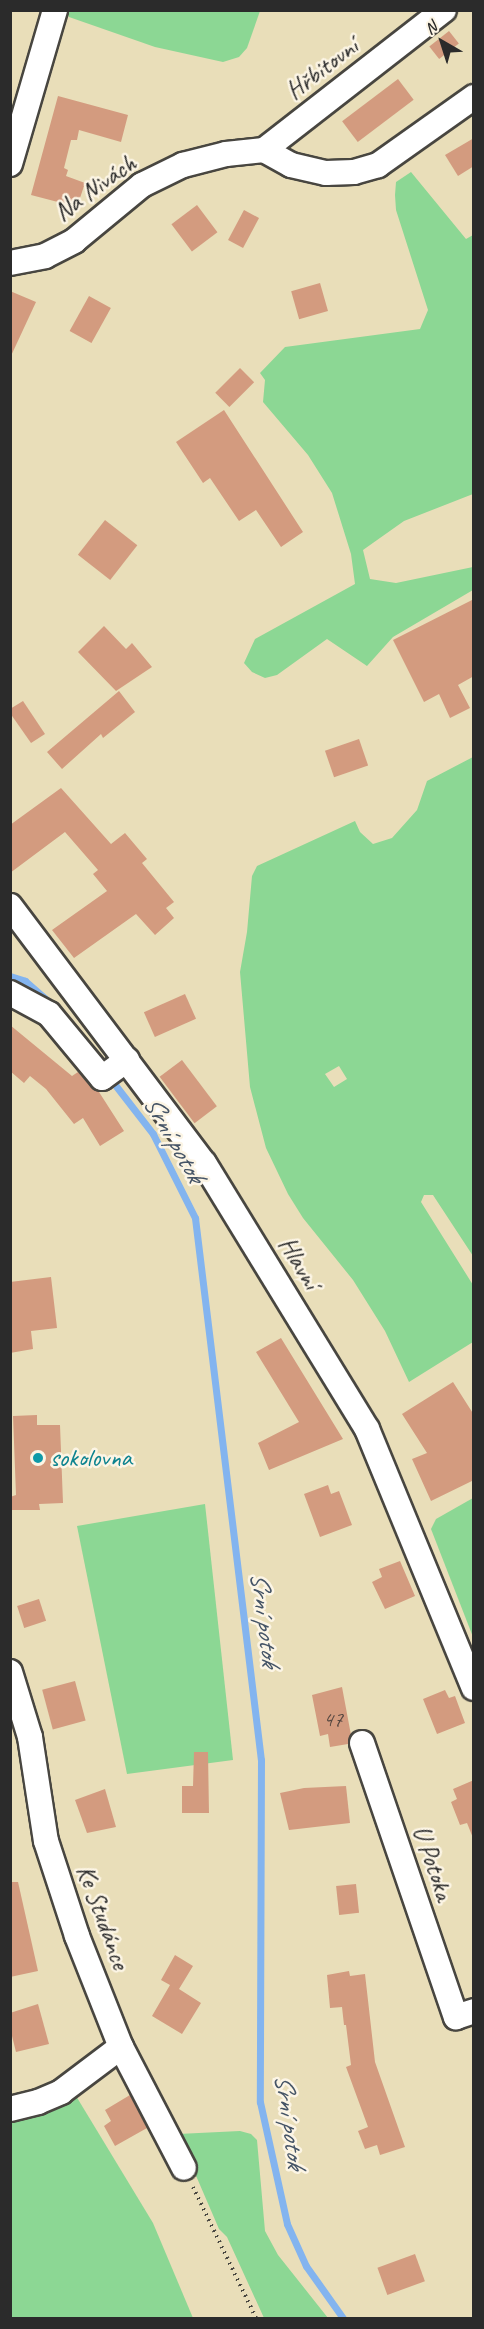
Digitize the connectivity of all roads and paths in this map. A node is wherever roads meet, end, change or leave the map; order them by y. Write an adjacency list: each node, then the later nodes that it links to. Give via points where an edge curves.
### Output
1 (55, 10): 5 (street)
2 (444, 10): 4 (street, Hřbitovní)
3 (474, 97): 4 (street, via 378,165 354,172 326,172 291,165)
4 (264, 150): 6 (street, Na Nivách, via 183,165 142,185 74,241 45,256)
5 (10, 164)
6 (10, 263)
7 (10, 906): 9 (street, Hlavní)
8 (10, 993): 9 (street, via 49,1014)
9 (115, 1069): 11 (street, Hlavní, via 204,1163 367,1429)
10 (10, 1672): 14 (street, Ke Studánce, via 30,1737 46,1841 77,1936)
11 (474, 1688)
12 (362, 1743): 13 (street, U Potoka, via 456,2017)
13 (474, 2011)
14 (121, 2047): 15 (street, via 61,2092); 16 (street, Ke Studánce)
15 (10, 2109)
16 (184, 2168): 17 (path)
17 (256, 2319)

